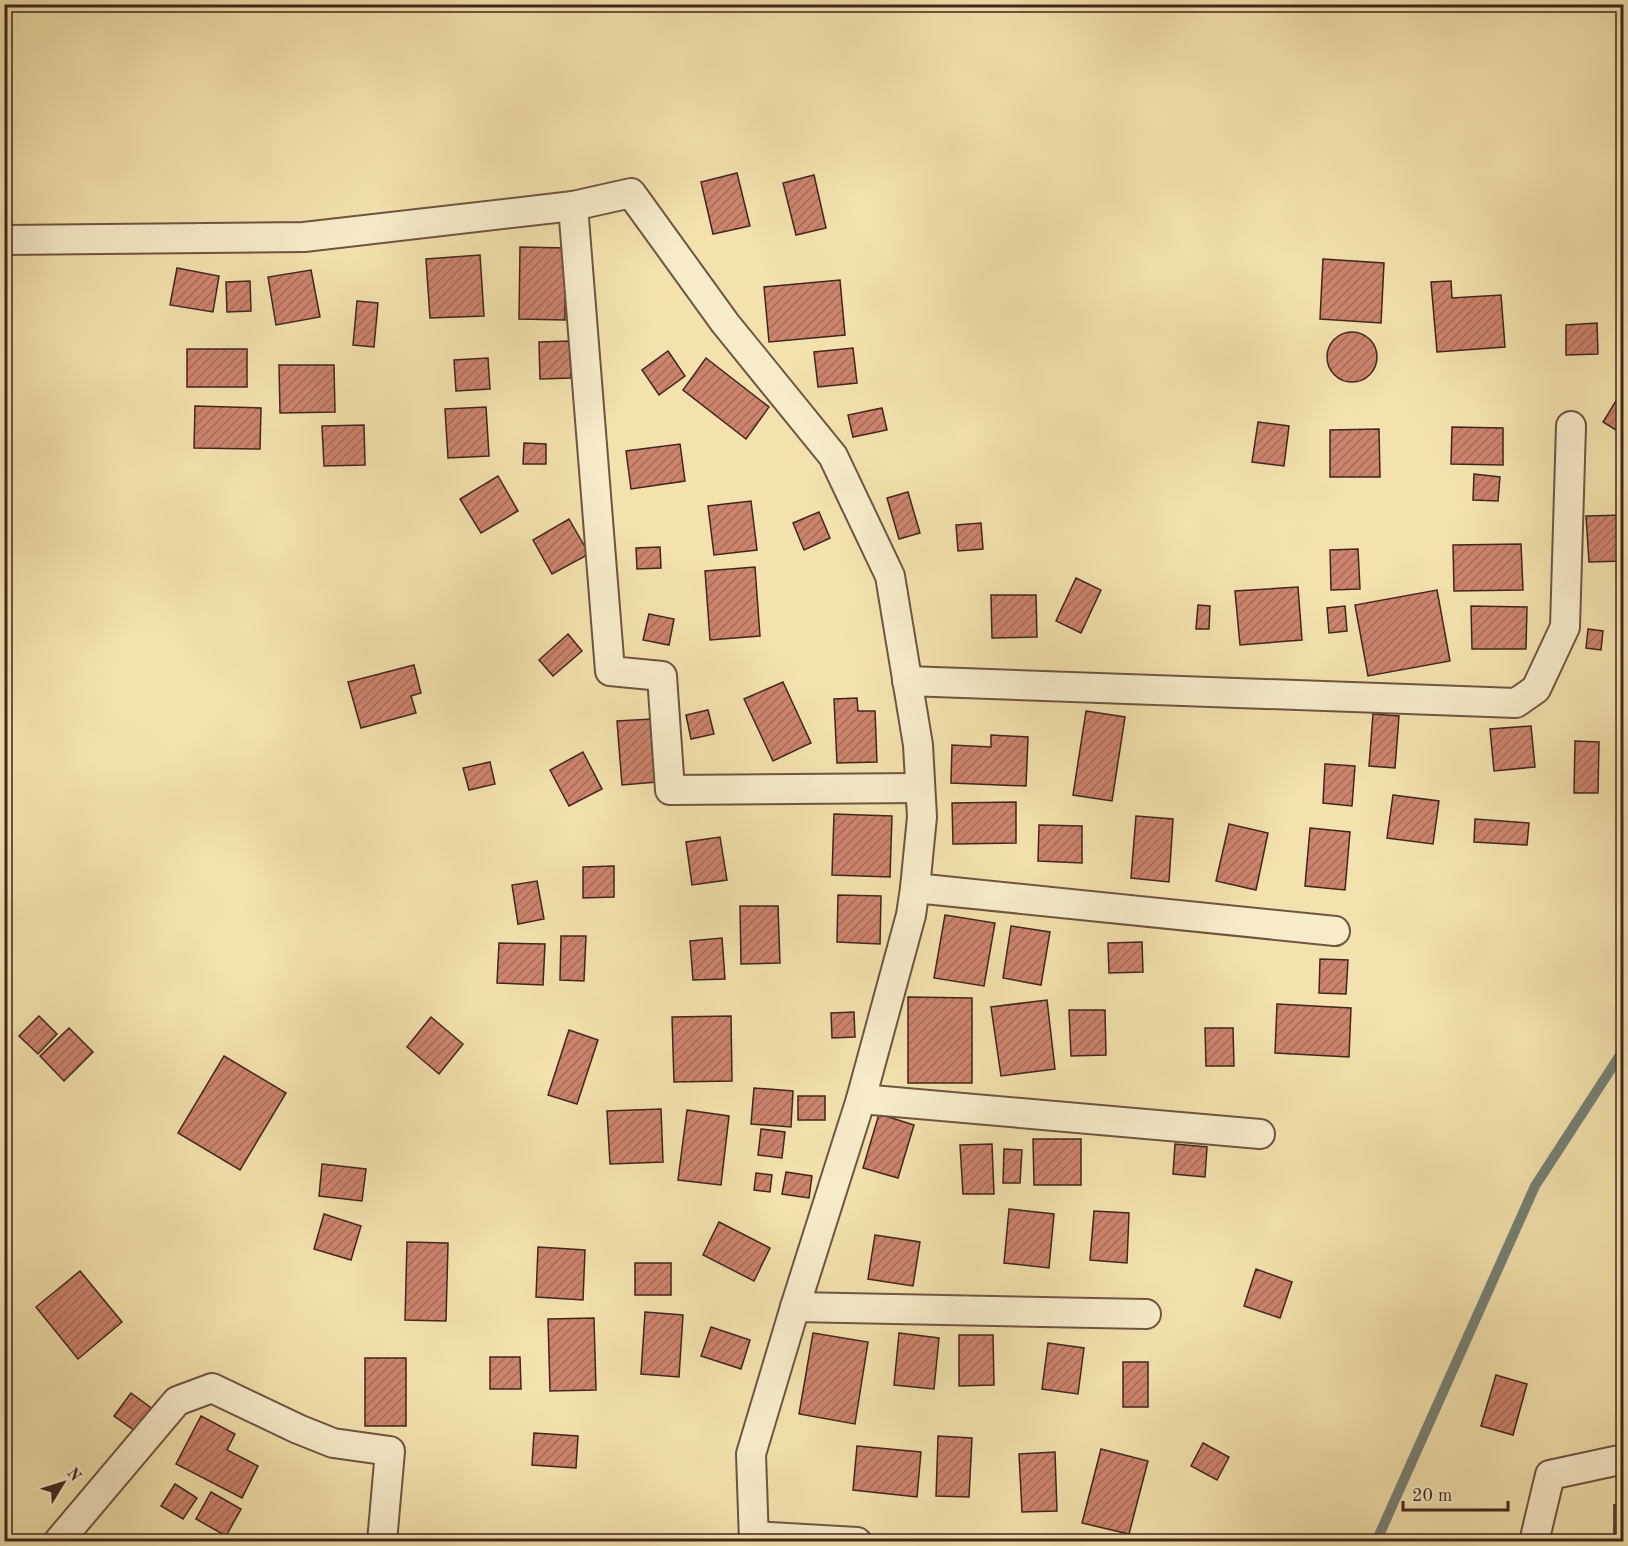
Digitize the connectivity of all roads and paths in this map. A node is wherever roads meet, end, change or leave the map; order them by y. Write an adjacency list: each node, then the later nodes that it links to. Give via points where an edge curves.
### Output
1 (573, 206): 2 (street, via 304,237); 4 (street, via 631,193 725,323 833,456 890,576); 5 (street, via 610,671 662,676 670,790)
2 (4, 240)
3 (1571, 426): 4 (street, via 1565,627 1536,689 1515,703)
4 (908, 681): 5 (street)
5 (920, 788): 6 (street, via 922,817)
6 (915, 888): 7 (street); 8 (street)
7 (1335, 931)
8 (861, 1099): 9 (street); 10 (street)
9 (1260, 1134)
10 (795, 1306): 11 (street); 13 (street, via 751,1454)
11 (1146, 1314)
12 (1623, 1459): 17 (street, via 1550,1475)
13 (754, 1539): 16 (street)
14 (58, 1542): 15 (street, via 177,1401 212,1388 333,1443 390,1451)
15 (382, 1542)
16 (857, 1542)
17 (1534, 1542)

